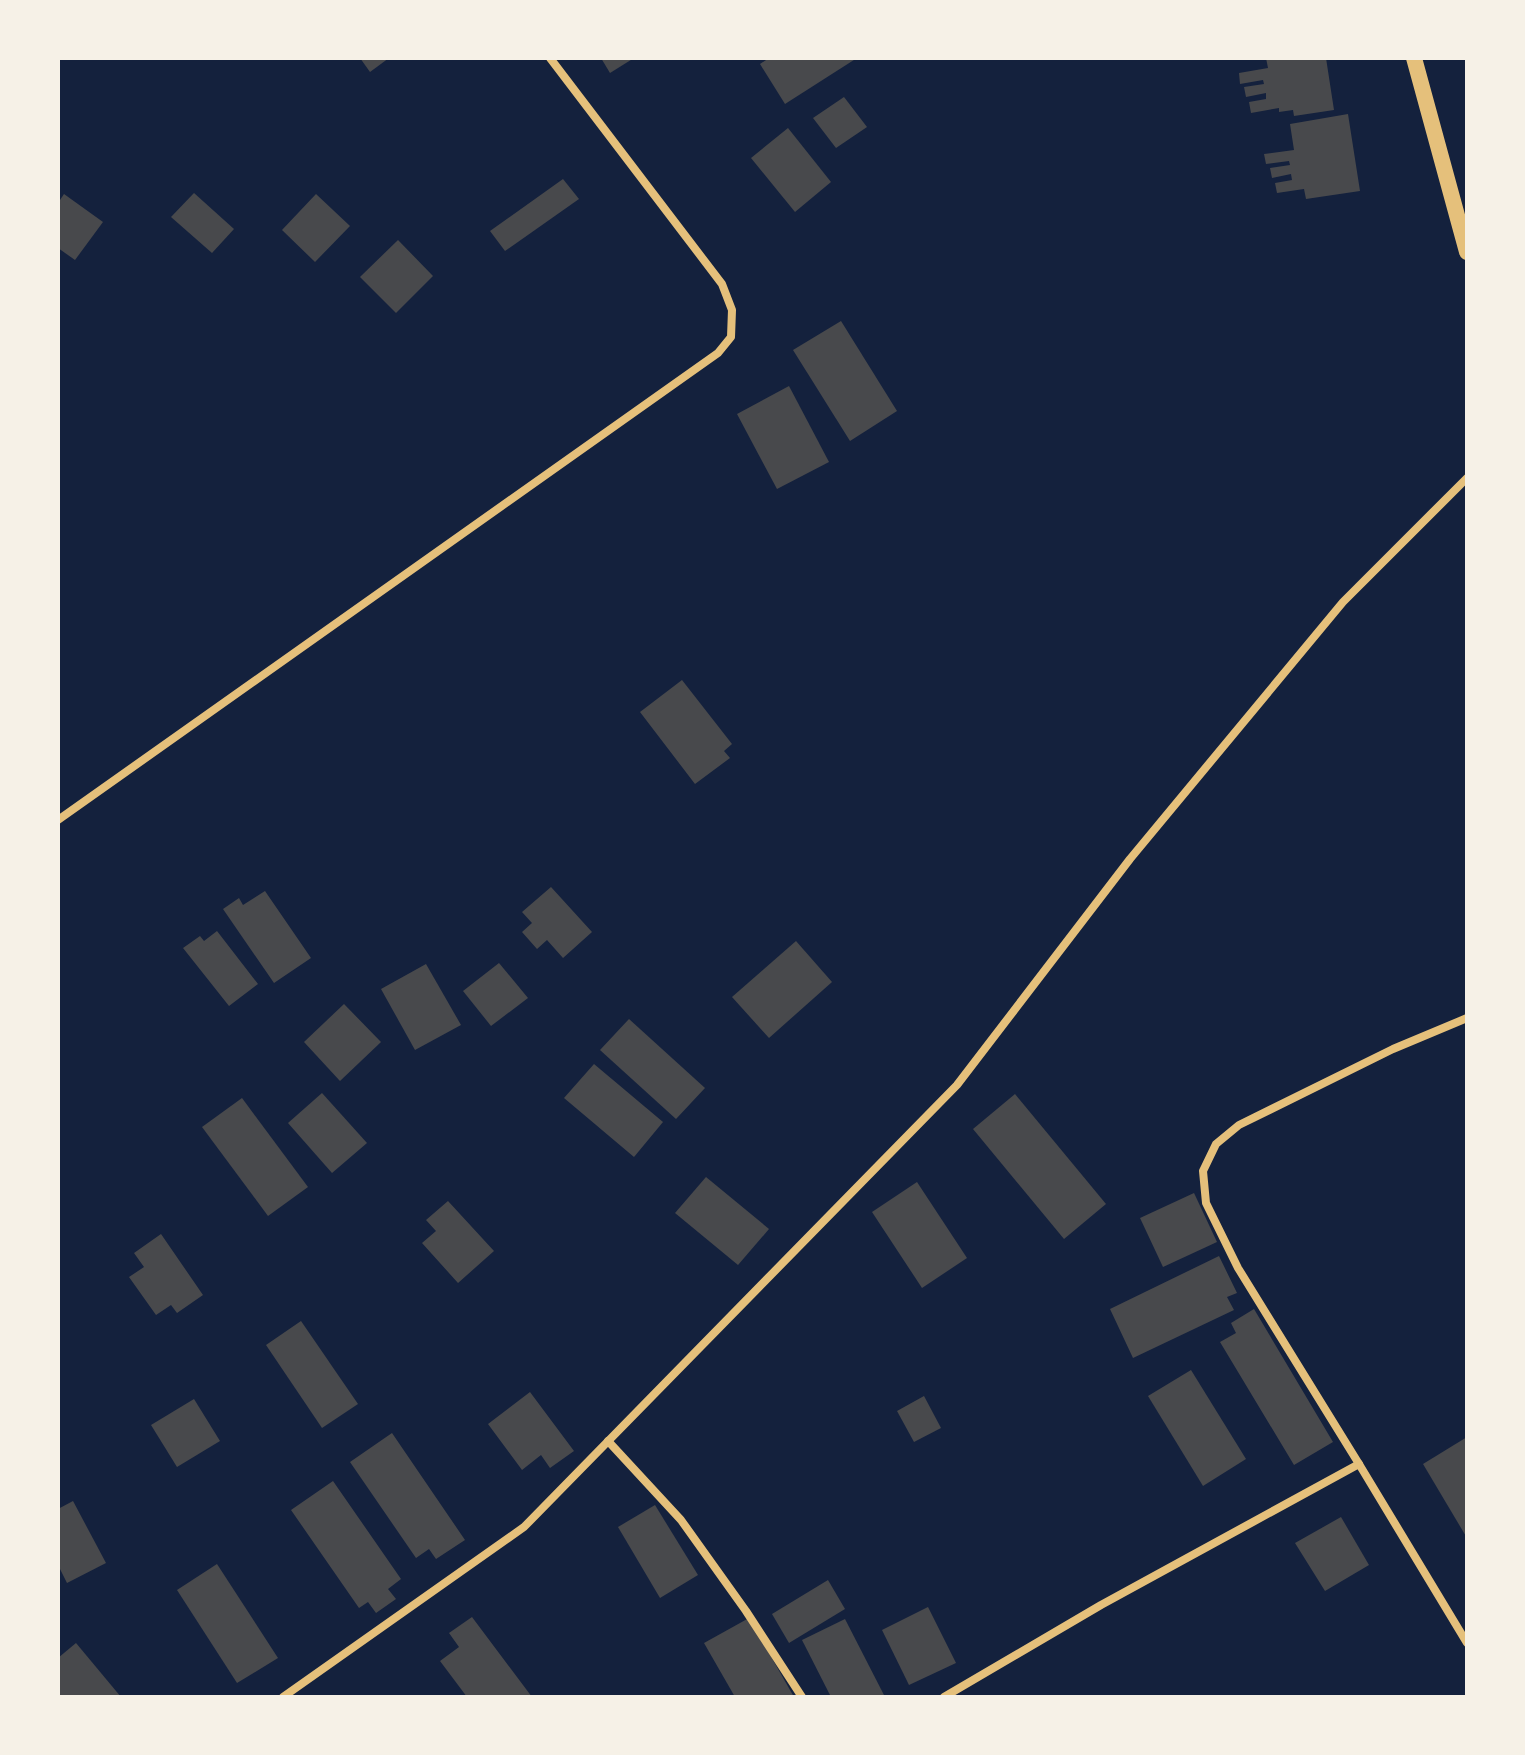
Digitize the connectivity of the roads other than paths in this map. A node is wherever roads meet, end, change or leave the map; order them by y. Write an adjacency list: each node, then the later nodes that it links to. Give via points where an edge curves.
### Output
1 (550, 58): 5 (street, via 722,284 732,310 731,337 718,353)
2 (1414, 58): 3 (main road)
3 (1467, 252)
4 (1467, 478): 7 (street, via 1343,602 1130,859 957,1085)
5 (58, 820)
6 (1467, 1018): 8 (street, via 1239,1125 1216,1144 1203,1171 1206,1203 1238,1268)
7 (608, 1441): 10 (street, via 524,1527); 11 (street, via 681,1520)
8 (1359, 1464): 9 (street); 12 (street)
9 (1467, 1643)
10 (283, 1697)
11 (802, 1697)
12 (944, 1697)

